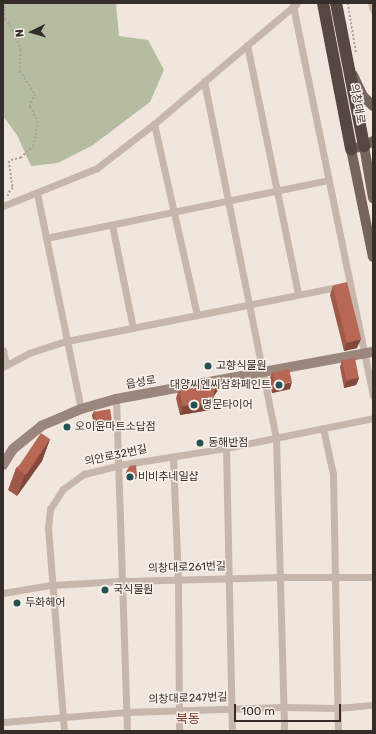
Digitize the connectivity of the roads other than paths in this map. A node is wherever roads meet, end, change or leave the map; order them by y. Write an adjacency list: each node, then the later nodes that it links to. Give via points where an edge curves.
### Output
1 (323, 3): 11 (highway, 의창대로)
2 (336, 3): 7 (highway, 의창대로)
3 (372, 3): 5 (street)
4 (295, 5): 6 (street); 12 (street)
5 (373, 10)
6 (247, 45): 8 (street); 13 (street)
7 (349, 66): 9 (main road, via 363,96); 11 (highway, 의창대로)
8 (204, 81): 10 (street); 16 (street)
9 (373, 106)
10 (154, 124): 14 (street, via 97,168); 18 (street)
11 (363, 145): 15 (main road, 의창대로); 21 (main road, 의창대로)
12 (328, 180): 13 (street); 22 (street)
13 (276, 191): 16 (street); 23 (street)
14 (37, 193): 17 (street); 20 (street)
15 (373, 198)
16 (228, 201): 18 (street); 24 (street)
17 (6, 205)
18 (175, 212): 19 (street); 25 (street)
19 (112, 225): 20 (street); 26 (street)
20 (46, 238): 27 (street)
21 (373, 258)
22 (350, 284): 23 (street); 29 (street)
23 (298, 294): 24 (street)
24 (251, 304): 25 (street); 31 (street)
25 (197, 315): 26 (street)
26 (133, 328): 27 (street)
27 (67, 341): 30 (street, via 29,353); 34 (street)
28 (3, 350): 30 (street)
29 (369, 353): 31 (main road, 읍성로); 32 (street)
30 (4, 366)
31 (263, 374): 33 (main road, 읍성로); 37 (street)
32 (373, 396)
33 (116, 399): 34 (main road, 읍성로); 41 (street)
34 (82, 409): 40 (main road, 읍성로, via 41,426 13,449)
35 (373, 418): 36 (street, 의안로32번길)
36 (323, 428): 37 (street, 의안로32번길); 43 (street, via 332,474)
37 (276, 438): 38 (street, 의안로32번길); 42 (street)
38 (226, 448): 39 (street, 의안로32번길); 45 (street)
39 (173, 457): 41 (street, 의안로32번길); 46 (street)
40 (3, 465)
41 (119, 465): 47 (street); 48 (street, 의안로32번길, via 84,474 63,489 50,509 48,528)
42 (281, 576): 43 (street, 의창대로261번길); 45 (street, 의창대로261번길); 51 (street)
43 (335, 576): 44 (street, 의창대로261번길); 52 (street)
44 (373, 577)
45 (229, 578): 46 (street, 의창대로261번길); 53 (street)
46 (178, 579): 47 (street, 의창대로261번길); 54 (street)
47 (122, 581): 48 (street, 의창대로261번길); 55 (street)
48 (51, 585): 49 (street, 의창대로261번길); 56 (street, 의안로32번길)
49 (3, 593)
50 (373, 705): 52 (street, 의창대로247번길)
51 (283, 707): 52 (street, 의창대로247번길); 53 (street, 의창대로247번길); 62 (street)
52 (337, 708): 63 (street)
53 (231, 709): 54 (street, 의창대로247번길); 61 (street)
54 (178, 711): 55 (street, 의창대로247번길); 60 (street)
55 (126, 712): 56 (street, 의창대로247번길); 59 (street)
56 (63, 719): 57 (street, 의창대로247번길); 58 (street, 의안로32번길)
57 (3, 722)
58 (64, 731)
59 (127, 731)
60 (179, 731)
61 (232, 731)
62 (284, 731)
63 (338, 731)

